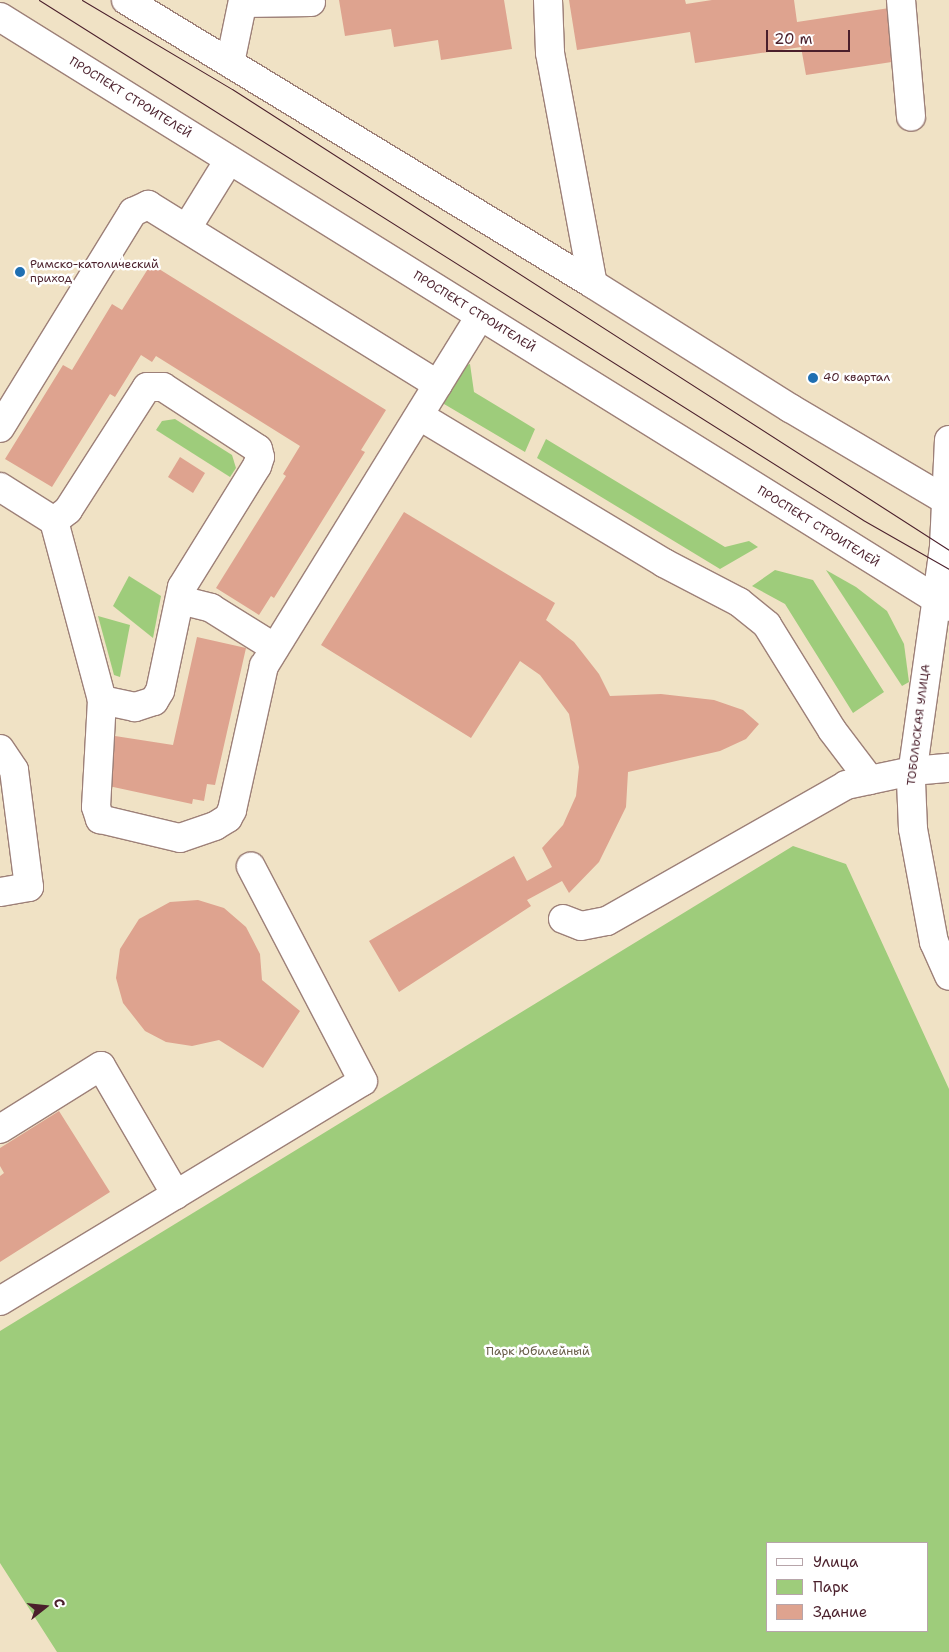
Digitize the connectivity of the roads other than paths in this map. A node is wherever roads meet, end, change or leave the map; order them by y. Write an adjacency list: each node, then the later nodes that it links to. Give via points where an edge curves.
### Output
1 (126, 0): 7 (main road)
2 (548, 0): 11 (main road, via 550,53)
3 (901, 0): 8 (main road)
4 (243, 2): 5 (main road); 7 (main road)
5 (311, 2)
6 (0, 17): 9 (main road, ПРОСПЕКТ СТРОИТЕЛЕЙ)
7 (230, 63): 11 (main road)
8 (911, 116)
9 (229, 160): 10 (main road); 12 (main road, ПРОСПЕКТ СТРОИТЕЛЕЙ)
10 (187, 228): 13 (main road); 15 (main road, via 148,205 133,212)
11 (593, 284): 18 (main road, via 790,408)
12 (480, 316): 13 (main road); 21 (main road, ПРОСПЕКТ СТРОИТЕЛЕЙ)
13 (438, 385): 22 (main road)
14 (423, 418): 27 (main road, via 664,563 739,602 767,625 832,730)
15 (0, 428)
16 (949, 440): 18 (main road, ТОБОЛЬСКАЯ УЛИЦА)
17 (0, 488): 19 (main road)
18 (948, 501): 21 (main road, ТОБОЛЬСКАЯ УЛИЦА)
19 (54, 521): 20 (main road, via 68,510 141,391 154,386 171,392 252,443 260,457 182,587); 23 (main road)
20 (180, 600): 22 (main road, via 211,608); 23 (main road, via 160,691 154,701 135,707)
21 (942, 603): 26 (main road, ТОБОЛЬСКАЯ УЛИЦА)
22 (274, 648): 23 (main road, via 264,666 228,818 222,824 180,838 100,819 96,807)
23 (102, 700)
24 (0, 749): 29 (main road, via 14,770 29,887)
25 (949, 768): 26 (main road)
26 (912, 771): 27 (main road); 31 (main road, ТОБОЛЬСКАЯ УЛИЦА, via 913,829 934,942)
27 (870, 780): 30 (main road, via 846,785 784,818 607,922 581,926)
28 (251, 867): 33 (main road, via 364,1081)
29 (0, 892)
30 (563, 919)
31 (949, 976)
32 (0, 1129): 33 (main road, via 101,1066)
33 (176, 1195): 34 (main road)
34 (0, 1302)

